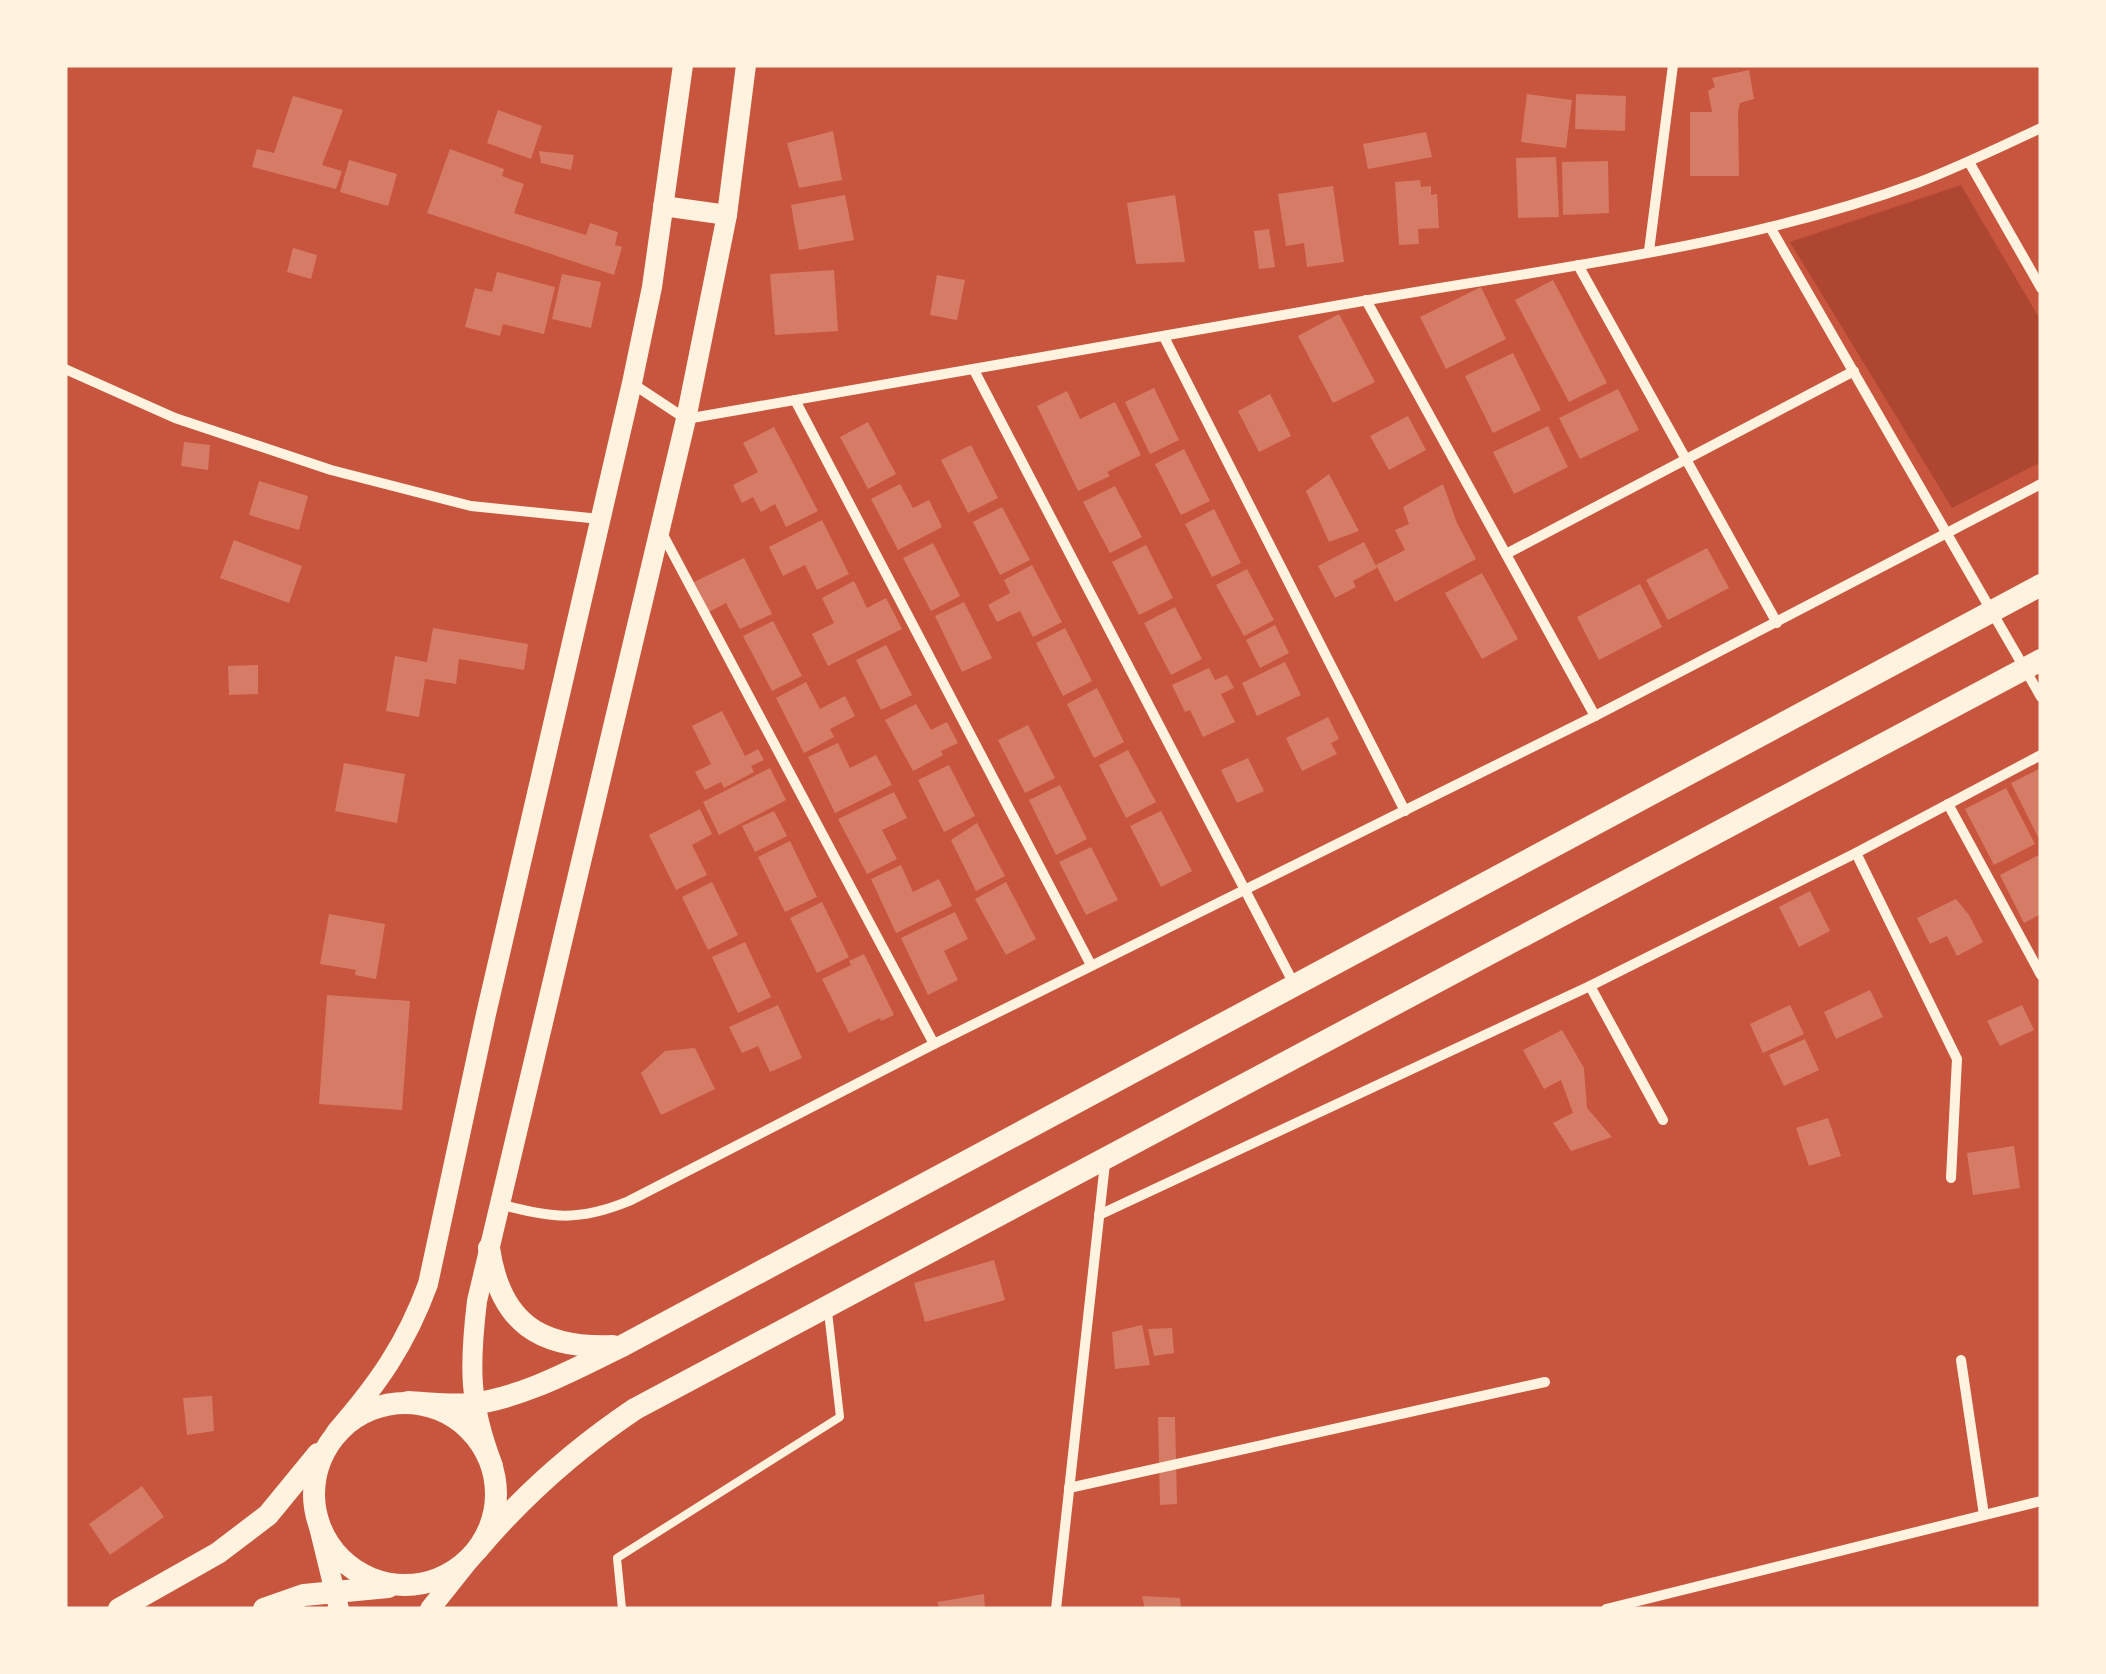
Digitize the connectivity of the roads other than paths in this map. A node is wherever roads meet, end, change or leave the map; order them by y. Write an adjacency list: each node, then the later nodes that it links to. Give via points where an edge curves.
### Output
1 (683, 65): 6 (main road)
2 (746, 65): 7 (main road)
3 (1673, 65): 9 (street)
4 (2041, 128): 5 (street)
5 (1969, 162): 8 (street); 11 (street)
6 (663, 206): 7 (main road); 17 (main road)
7 (727, 216): 19 (main road)
8 (1770, 227): 9 (street); 15 (street)
9 (1649, 251): 10 (street)
10 (1578, 265): 12 (street); 20 (street)
11 (2041, 288)
12 (1366, 300): 13 (street); 25 (street)
13 (1164, 337): 16 (street); 34 (street)
14 (65, 369): 22 (street, via 175,418 332,470 471,506)
15 (1854, 371): 20 (street); 24 (street)
16 (975, 372): 18 (street); 36 (street)
17 (632, 383): 19 (street); 22 (main road)
18 (795, 400): 19 (street); 37 (street)
19 (686, 419): 23 (main road)
20 (1686, 459): 25 (street); 28 (street)
21 (2041, 484): 24 (street)
22 (602, 519): 54 (main road, via 428,1284 381,1380)
23 (661, 531): 41 (street); 45 (main road)
24 (1949, 534): 27 (street); 28 (street)
25 (1506, 554): 31 (street)
26 (2041, 585): 27 (main road)
27 (1994, 610): 29 (street); 39 (main road)
28 (1777, 622): 31 (street)
29 (2033, 665): 30 (street); 43 (main road)
30 (2041, 697)
31 (1596, 716): 34 (street)
32 (2041, 755): 33 (street)
33 (1948, 804): 35 (street); 38 (street)
34 (1406, 811): 36 (street)
35 (1856, 853): 40 (street); 44 (street, via 1957,1059)
36 (1244, 890): 37 (street); 39 (street)
37 (1091, 965): 41 (street)
38 (2041, 976)
39 (1294, 984): 49 (main road)
40 (1590, 986): 42 (street); 46 (street)
41 (934, 1044): 45 (street, via 599,1214 564,1218)
42 (1664, 1120)
43 (1105, 1160): 46 (street); 48 (main road)
44 (1951, 1178)
45 (499, 1204): 47 (main road)
46 (1099, 1214): 56 (street)
47 (489, 1248): 49 (main road, via 500,1292 530,1328 572,1346); 53 (main road, via 472,1337)
48 (828, 1307): 60 (main road, via 586,1442 522,1498); 66 (lane, via 840,1417 617,1558)
49 (622, 1346): 53 (main road, via 534,1386)
50 (1961, 1360): 58 (street)
51 (1545, 1382): 56 (street)
52 (408, 1402): 53 (main road); 54 (main road, via 381,1405); 55 (main road, via 430,1405 469,1428)
53 (473, 1404): 55 (main road)
54 (336, 1432): 59 (main road, via 314,1477); 63 (main road, via 268,1515 218,1553)
55 (492, 1466): 60 (main road, via 492,1525)
56 (1069, 1488): 67 (street)
57 (2041, 1501): 58 (street)
58 (1984, 1515): 68 (street)
59 (319, 1526): 61 (main road, via 357,1572); 62 (main road)
60 (477, 1550): 61 (main road, via 439,1580); 65 (main road)
61 (415, 1585): 62 (main road)
62 (338, 1600): 64 (main road, via 304,1595)
63 (119, 1609)
64 (264, 1609)
65 (430, 1609)
66 (622, 1609)
67 (1056, 1609)
68 (1606, 1609)

